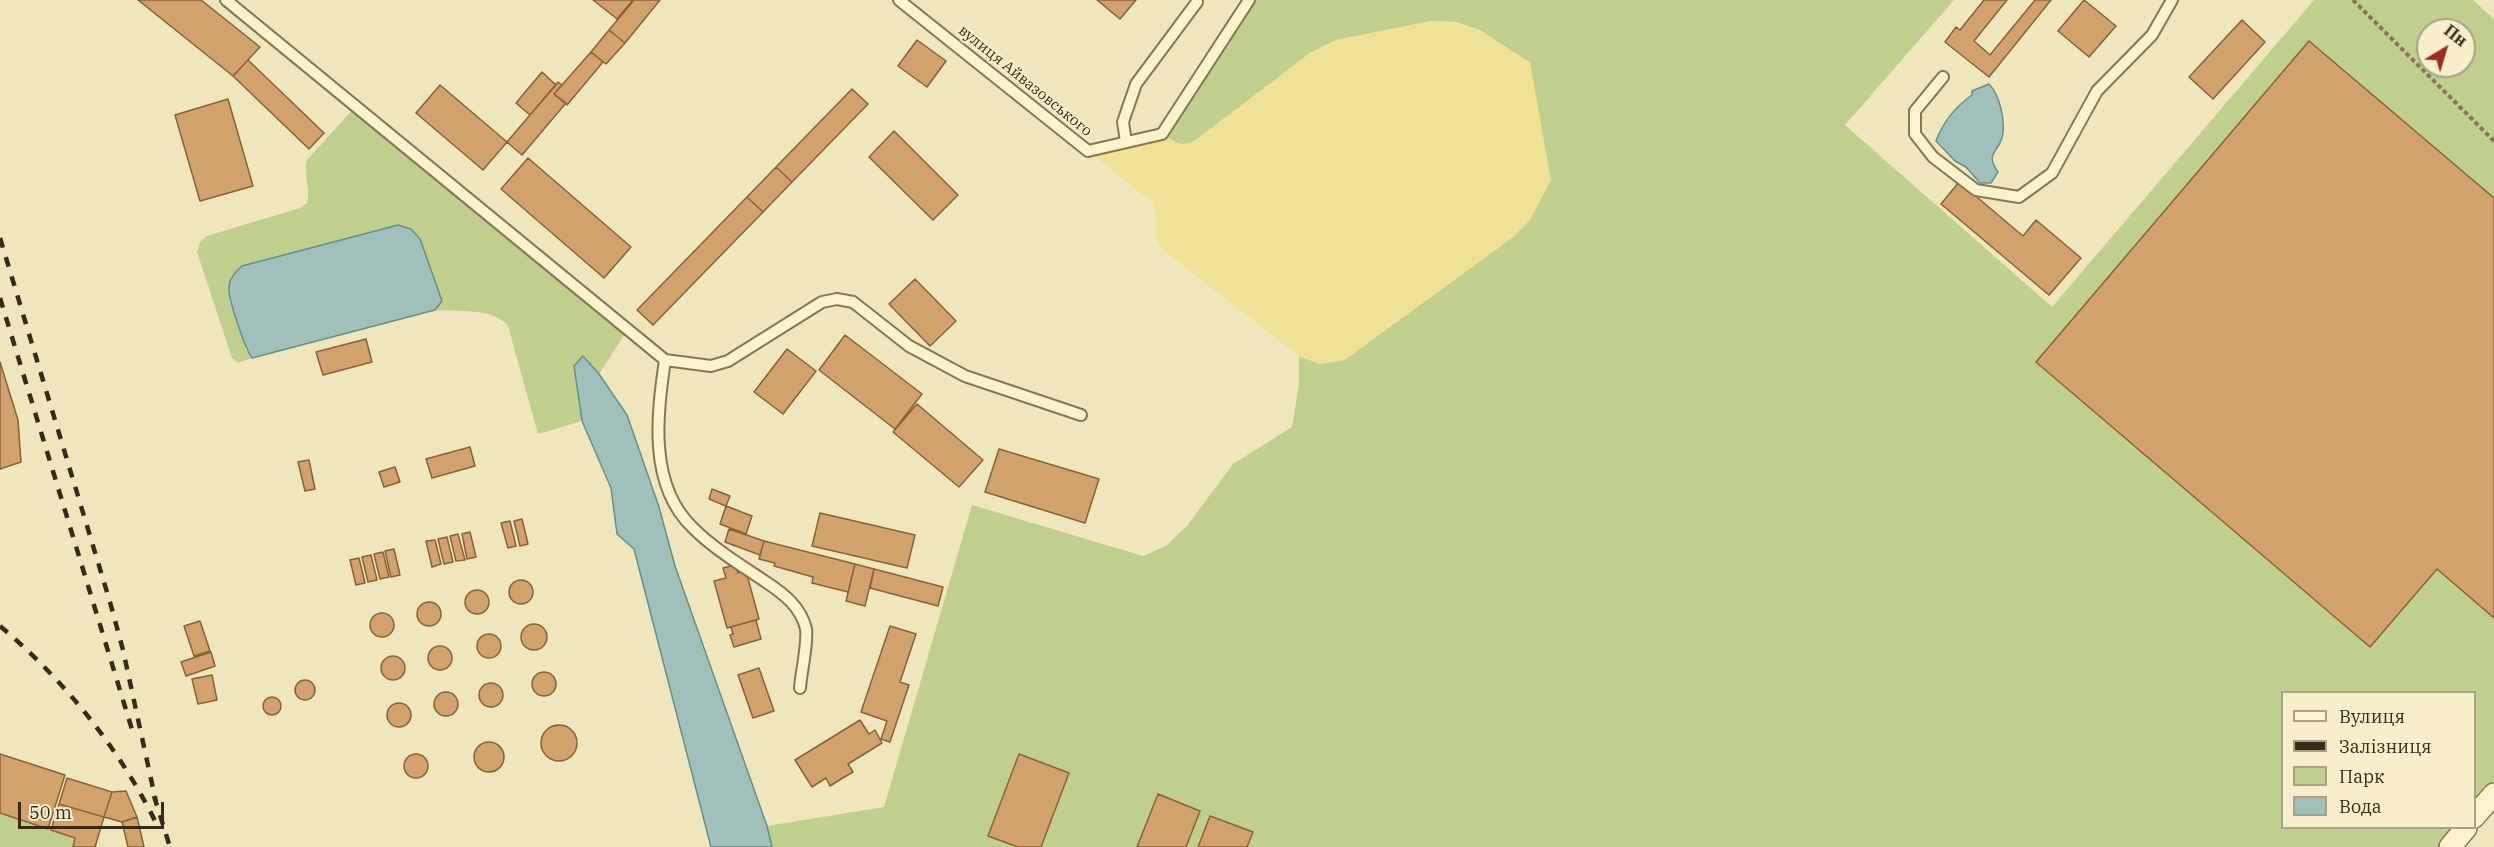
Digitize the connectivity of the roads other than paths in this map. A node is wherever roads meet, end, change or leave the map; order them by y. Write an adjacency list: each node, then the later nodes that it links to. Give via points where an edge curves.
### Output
1 (226, 0): 8 (lane)
2 (899, 0): 7 (lane, вулиця Айвазовського, via 1088,151)
3 (1249, 0): 7 (lane, вулиця Айвазовського, via 1162,134)
4 (2172, 0): 6 (lane, via 2152,34 2097,91 2052,173 2019,197 1976,190 1933,158 1915,134 1914,111)
5 (1197, 2): 7 (lane, via 1136,84 1123,122)
6 (1943, 77)
7 (1126, 142)
8 (665, 360): 9 (lane, via 711,366 728,361 822,302 837,299 853,302 909,346 965,376); 10 (lane, via 659,446 660,466 670,494 677,509 709,543 783,594 797,609 806,631)
9 (1081, 415)
10 (800, 688)
11 (2494, 794): 12 (street)
12 (2476, 816)
13 (2465, 829): 14 (street)
14 (2450, 847)

